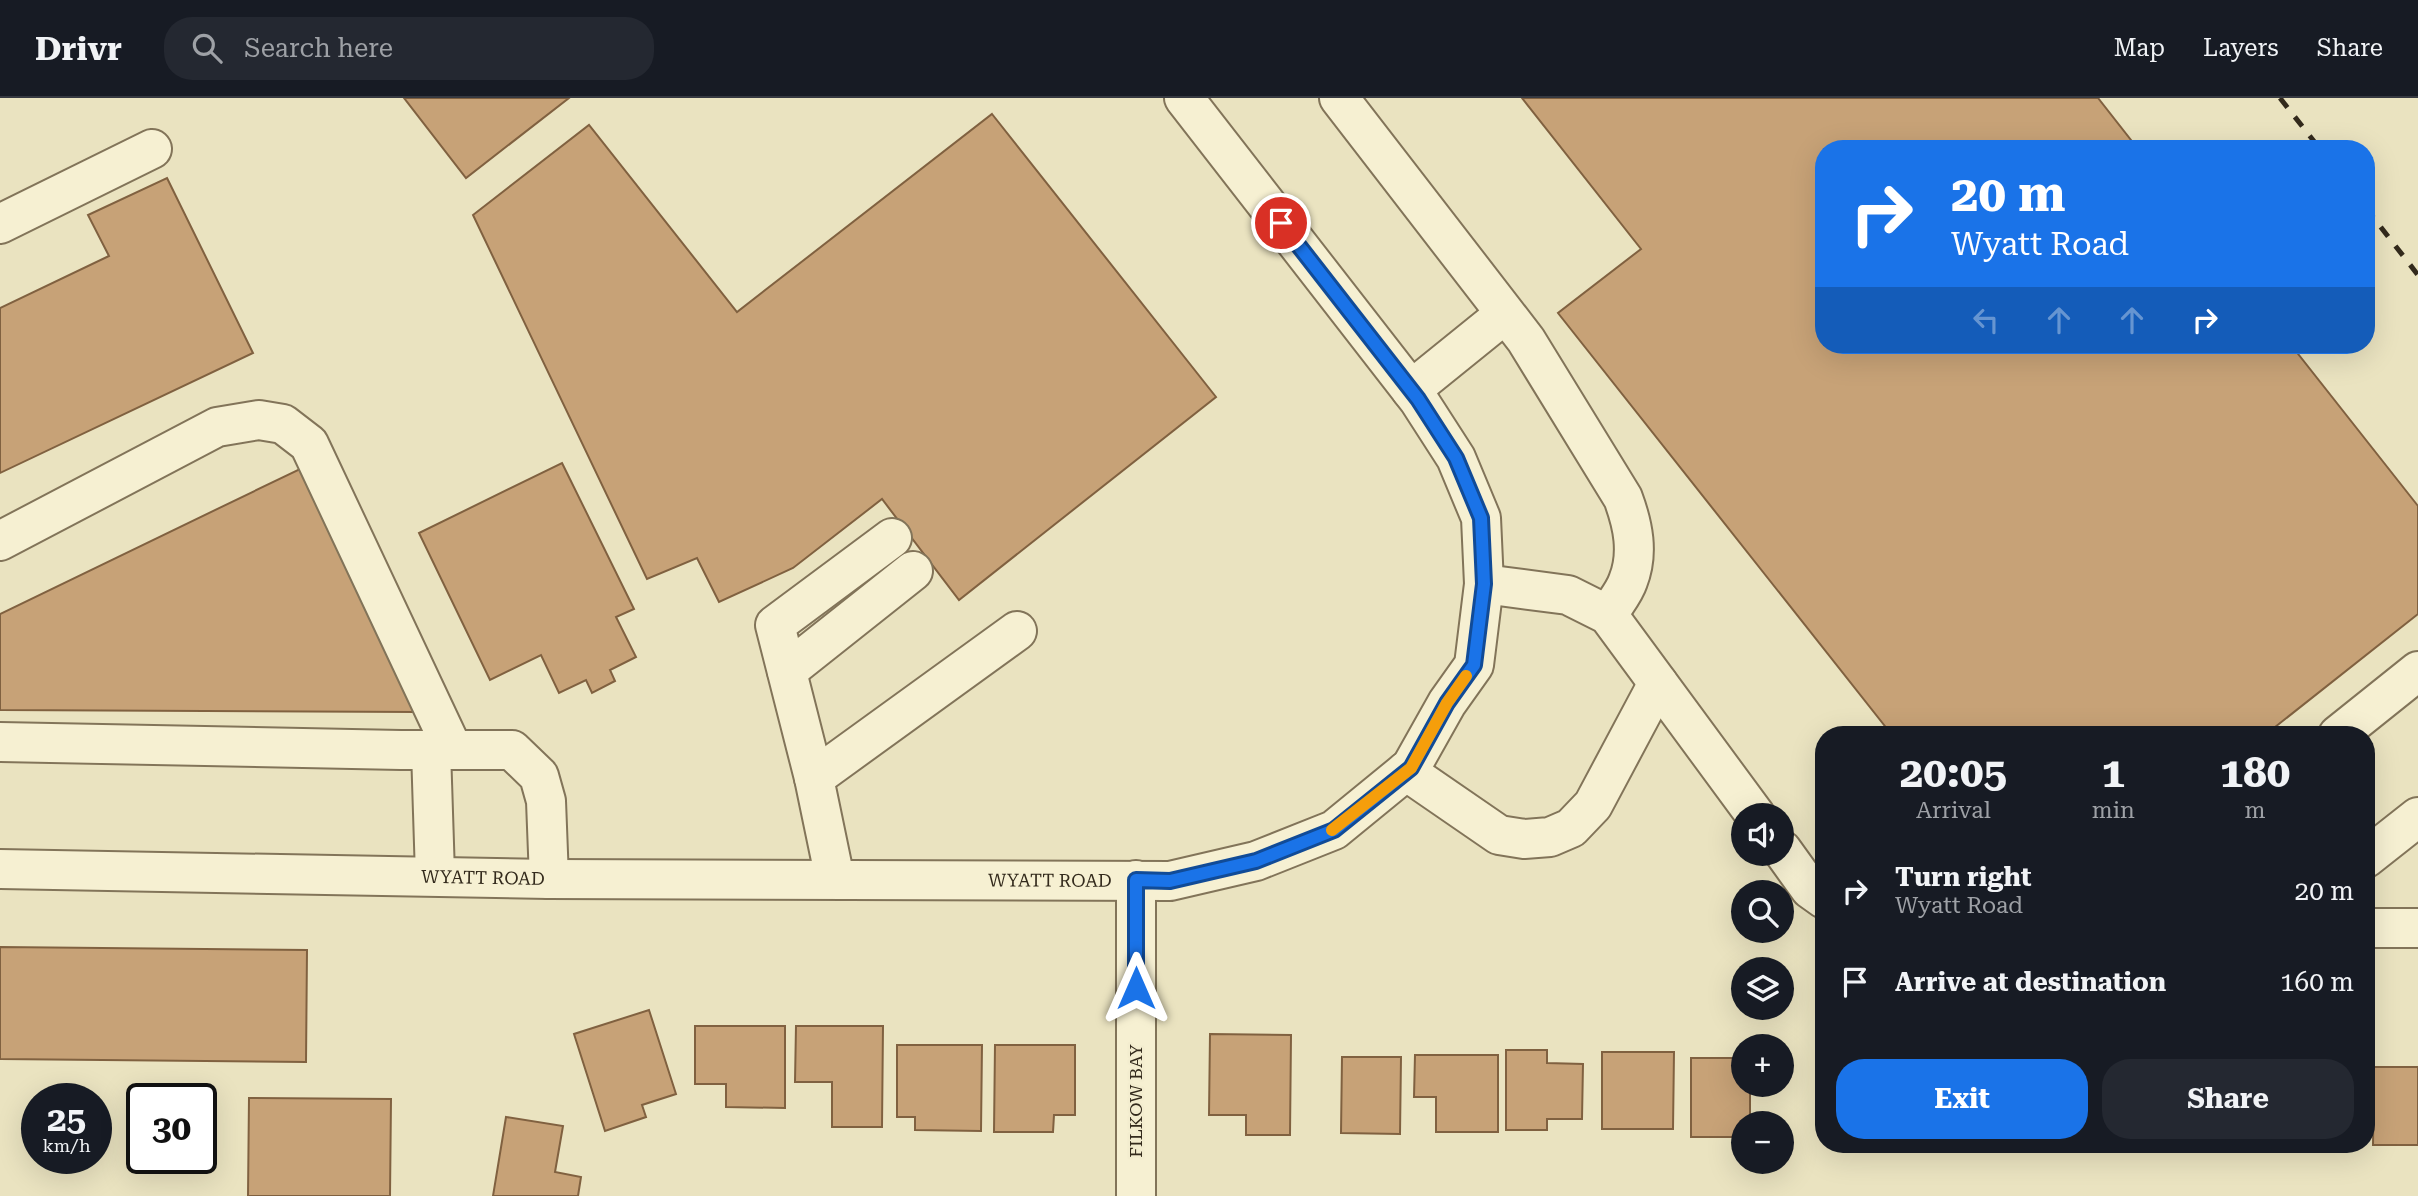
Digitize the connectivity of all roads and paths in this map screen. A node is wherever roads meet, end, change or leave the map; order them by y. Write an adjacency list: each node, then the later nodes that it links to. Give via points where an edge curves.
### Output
1 (1184, 98): 6 (street, WYATT ROAD)
2 (1339, 98): 5 (street)
3 (152, 149): 4 (street)
4 (0, 224)
5 (1506, 314): 6 (street); 11 (street, via 1623,498 1633,523 1629,580)
6 (1410, 390): 10 (street, WYATT ROAD, via 1456,458 1481,518)
7 (892, 538): 13 (street, via 775,625)
8 (0, 541): 18 (street, via 217,427 259,420 283,424 309,444)
9 (913, 571): 13 (street)
10 (1484, 584): 11 (street, via 1568,594); 19 (street, WYATT ROAD, via 1474,665)
11 (1608, 615): 15 (street)
12 (1017, 631): 20 (street)
13 (787, 671): 20 (street)
14 (2418, 671): 16 (street)
15 (1658, 683): 19 (street, via 1593,805 1571,828 1550,837 1499,835); 21 (street)
16 (2349, 726)
17 (0, 742): 18 (street)
18 (442, 750): 26 (street); 27 (street, via 512,750 539,776 546,801)
19 (1406, 771): 29 (street, WYATT ROAD, via 1334,830 1256,861 1170,881)
20 (814, 778): 28 (street)
21 (1746, 803)
22 (2418, 817): 23 (street)
23 (2375, 851)
24 (1793, 866): 30 (street)
25 (0, 869): 26 (street, WYATT ROAD)
26 (435, 875): 27 (street, WYATT ROAD)
27 (550, 879): 28 (street, WYATT ROAD)
28 (835, 879): 29 (street, WYATT ROAD)
29 (1136, 880): 33 (street, FILKOW BAY)
30 (1815, 893)
31 (2375, 928): 32 (street)
32 (2418, 928)
33 (1136, 1196)

